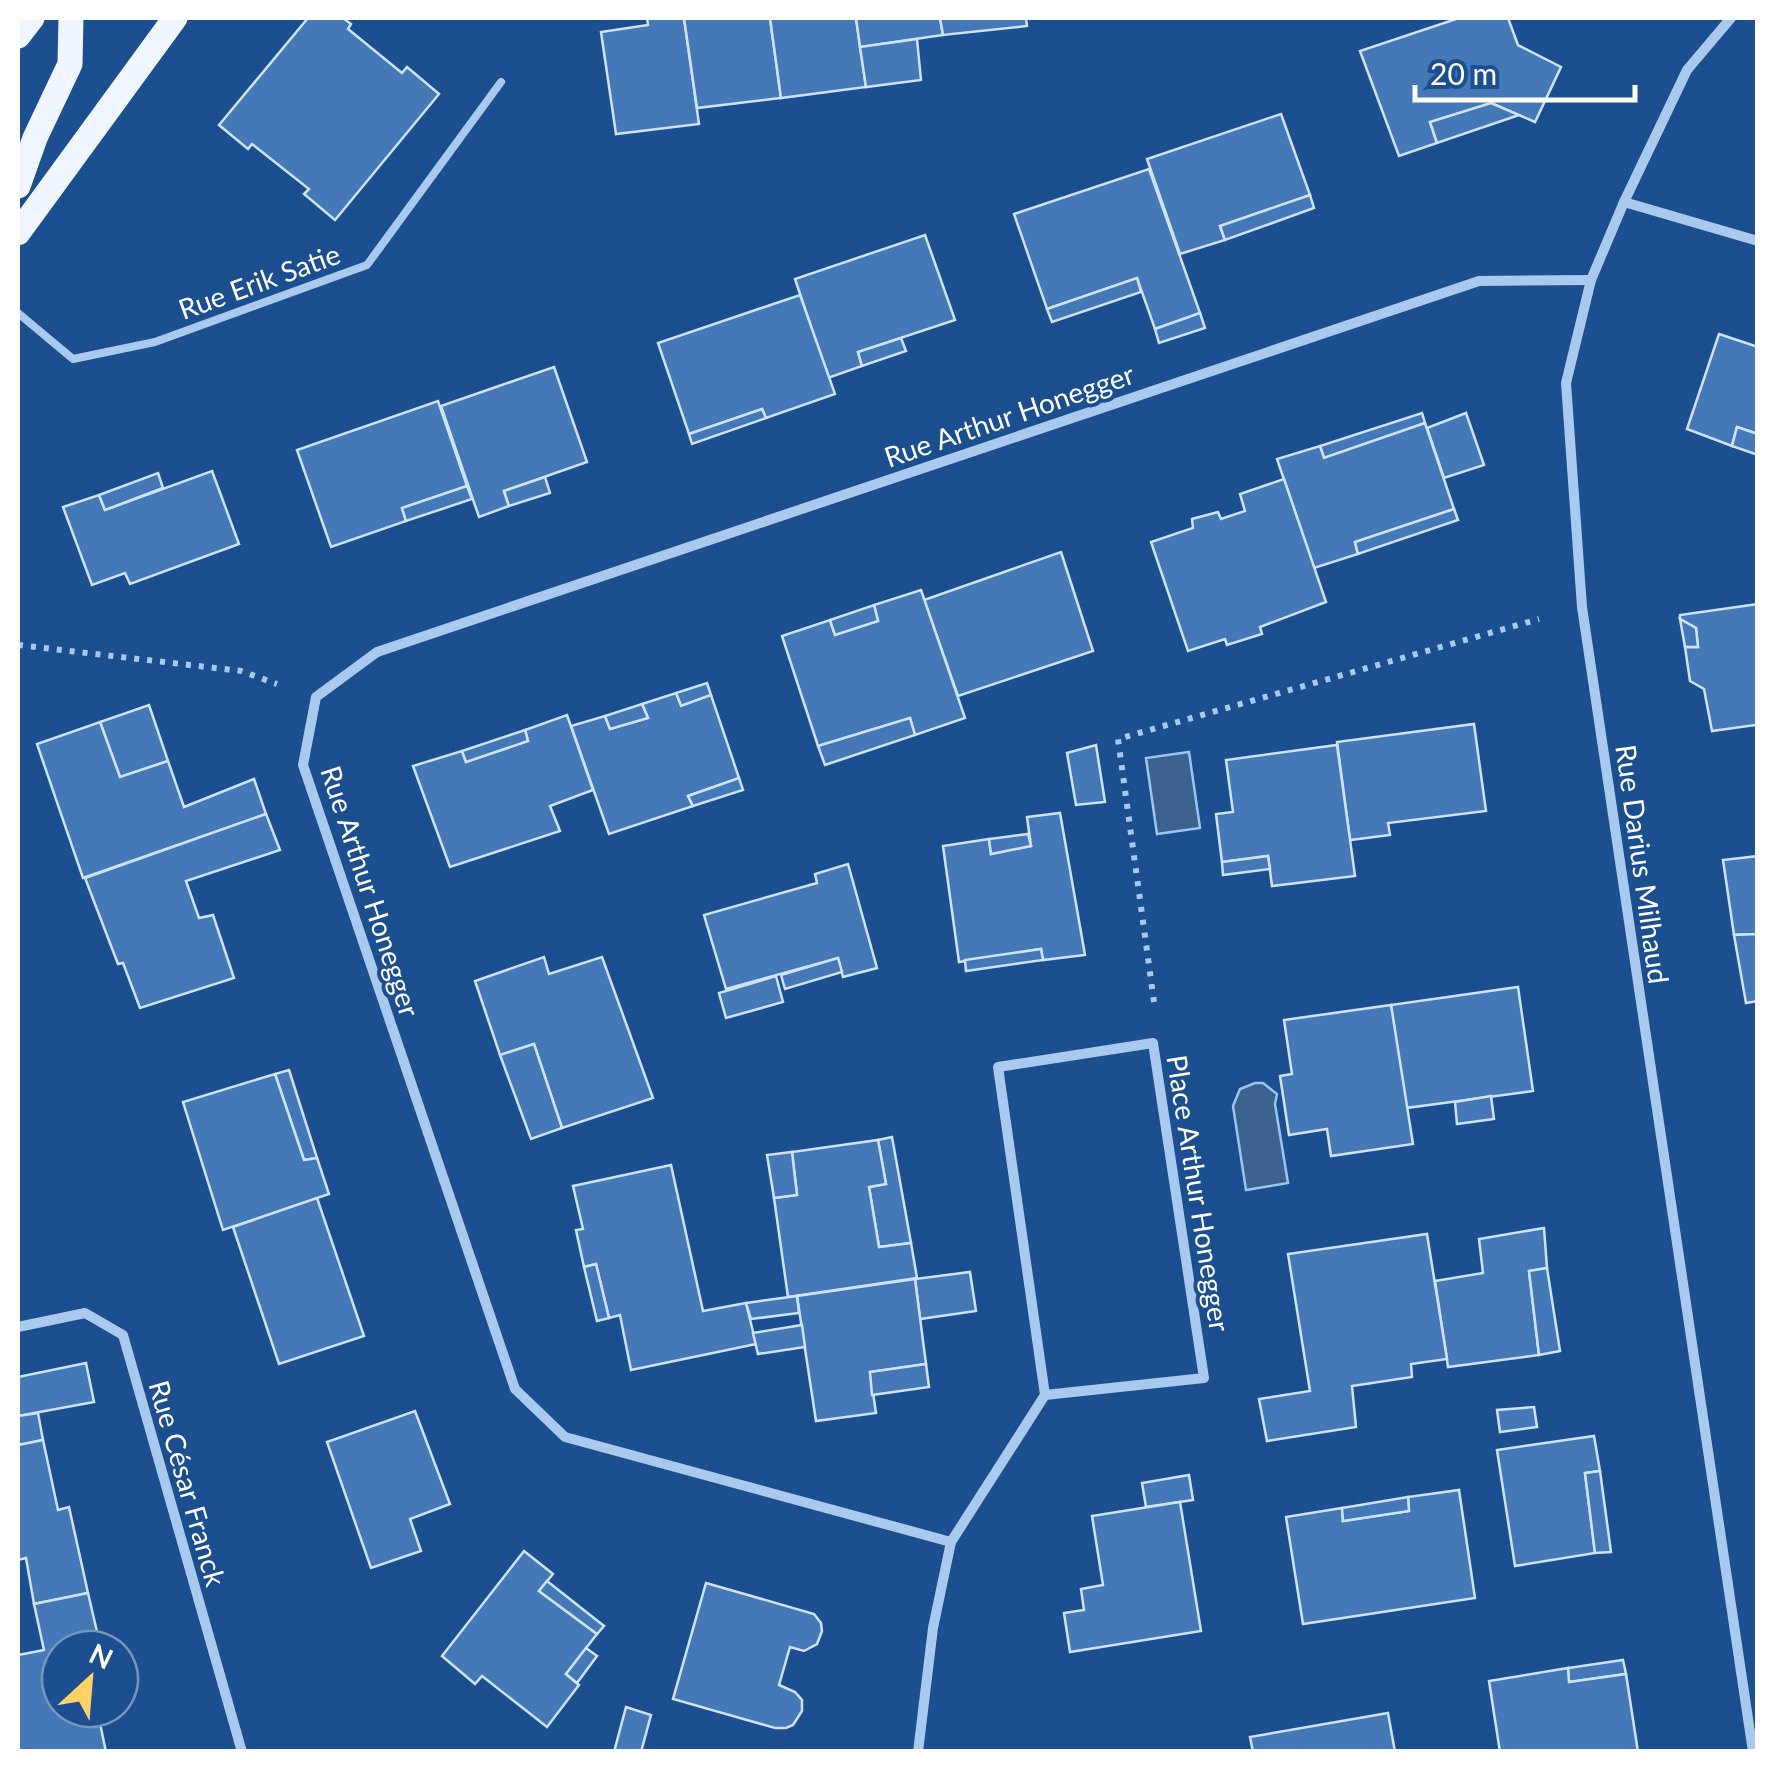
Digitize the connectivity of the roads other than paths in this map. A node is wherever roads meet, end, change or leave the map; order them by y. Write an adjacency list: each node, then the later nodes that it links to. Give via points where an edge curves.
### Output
1 (32, 18): 5 (main road)
2 (72, 18): 7 (main road, via 70,64)
3 (175, 18): 9 (main road)
4 (1732, 18): 8 (street, Rue Darius Milhaud, via 1688,70)
5 (18, 36)
6 (501, 82): 12 (lane, Rue Erik Satie, via 367,265 154,342 73,358)
7 (18, 186)
8 (1624, 202): 10 (street); 11 (street, Rue Darius Milhaud)
9 (18, 233)
10 (1758, 241)
11 (1591, 280): 15 (street, Rue Arthur Honegger, via 1480,281 377,652 316,697 303,766 516,1389 565,1436); 18 (street, Rue Darius Milhaud, via 1566,383 1582,607)
12 (18, 312)
13 (18, 1327): 16 (street, Rue César Franck, via 85,1312 122,1335)
14 (1045, 1395): 14 (street, Place Arthur Honegger, via 1204,1378 1153,1043 998,1068); 15 (street)
15 (952, 1542): 17 (street, via 933,1628)
16 (242, 1752)
17 (918, 1752)
18 (1753, 1752)

